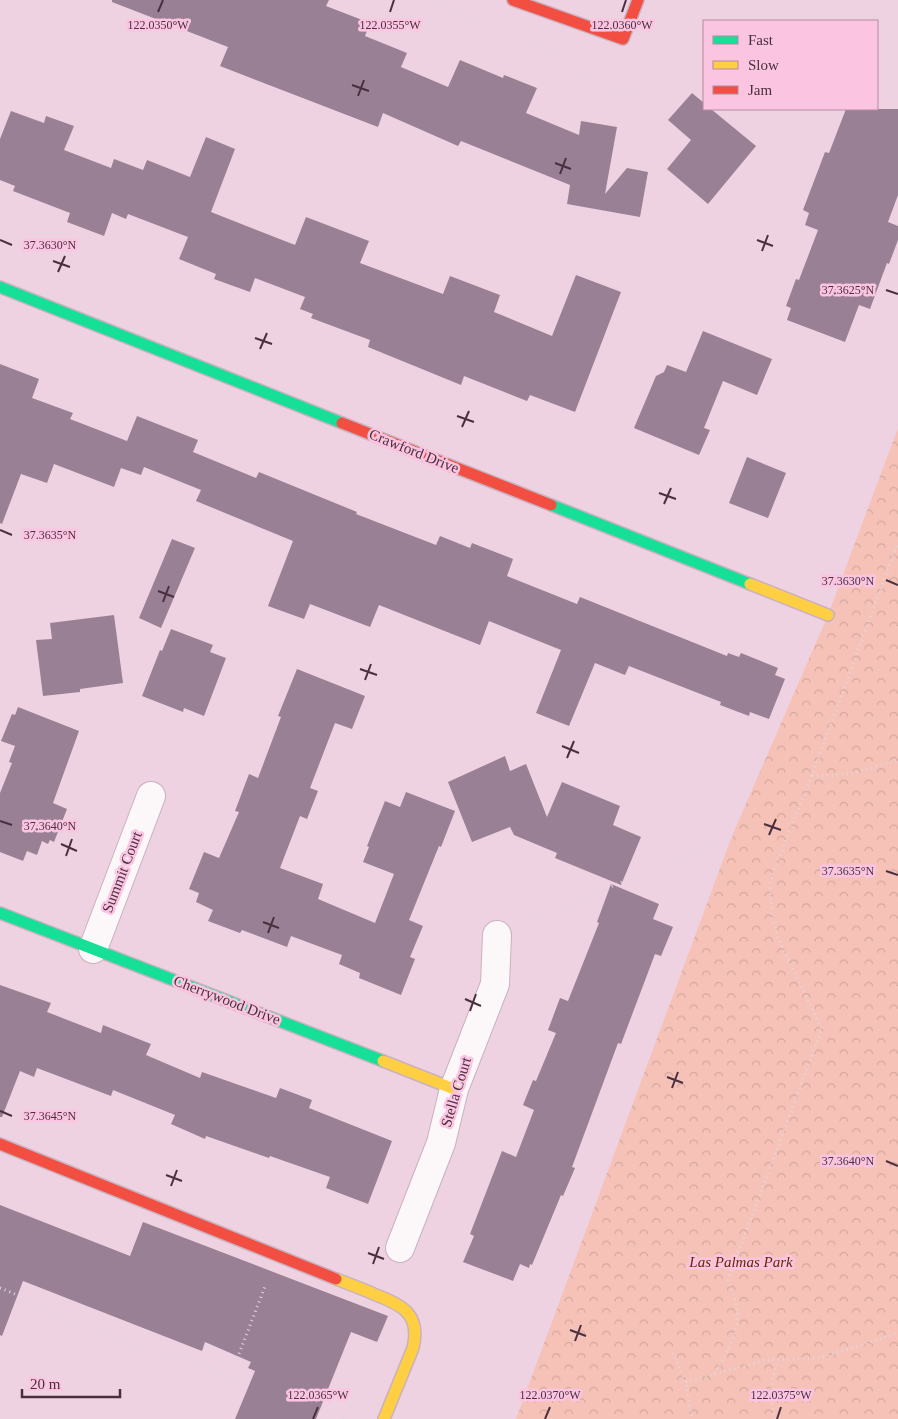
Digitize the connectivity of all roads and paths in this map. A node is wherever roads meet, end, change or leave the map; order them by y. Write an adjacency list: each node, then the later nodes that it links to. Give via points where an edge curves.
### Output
1 (422, 0): 5 (path)
2 (513, 0): 3 (street, via 623,39)
3 (638, 0)
4 (675, 0): 6 (path, via 656,71 642,85 626,93 603,90 563,56)
5 (504, 32)
6 (513, 35)
7 (0, 287): 9 (street, Crawford Drive)
8 (898, 542): 11 (path)
9 (828, 615)
10 (898, 760): 11 (path, via 842,775)
11 (812, 775): 27 (path, via 773,872 770,902 778,938 822,1030 728,1280 738,1310 738,1321 733,1341)
12 (151, 796): 17 (street, Summit Court)
13 (736, 837): 15 (path)
14 (0, 913): 17 (street, Cherrywood Drive)
15 (545, 915)
16 (498, 935): 18 (street, Stella Court, via 495,984)
17 (93, 948): 18 (street, Cherrywood Drive)
18 (454, 1088): 20 (street, Stella Court, via 440,1143)
19 (0, 1144): 21 (street)
20 (400, 1248)
21 (278, 1255): 28 (path); 32 (street, via 397,1303 409,1312 416,1340)
22 (0, 1288): 23 (path, via 25,1298)
23 (23, 1302): 28 (path, via 164,1358 167,1352); 30 (path, via 14,1325 23,1329)
24 (898, 1333): 26 (path, via 820,1358)
25 (673, 1353): 29 (path)
26 (777, 1360): 27 (path); 34 (path, via 771,1385)
27 (714, 1374): 29 (path)
28 (230, 1376): 31 (path)
29 (686, 1382): 33 (path)
30 (0, 1387)
31 (213, 1419)
32 (384, 1419)
33 (692, 1419)
34 (775, 1419)

